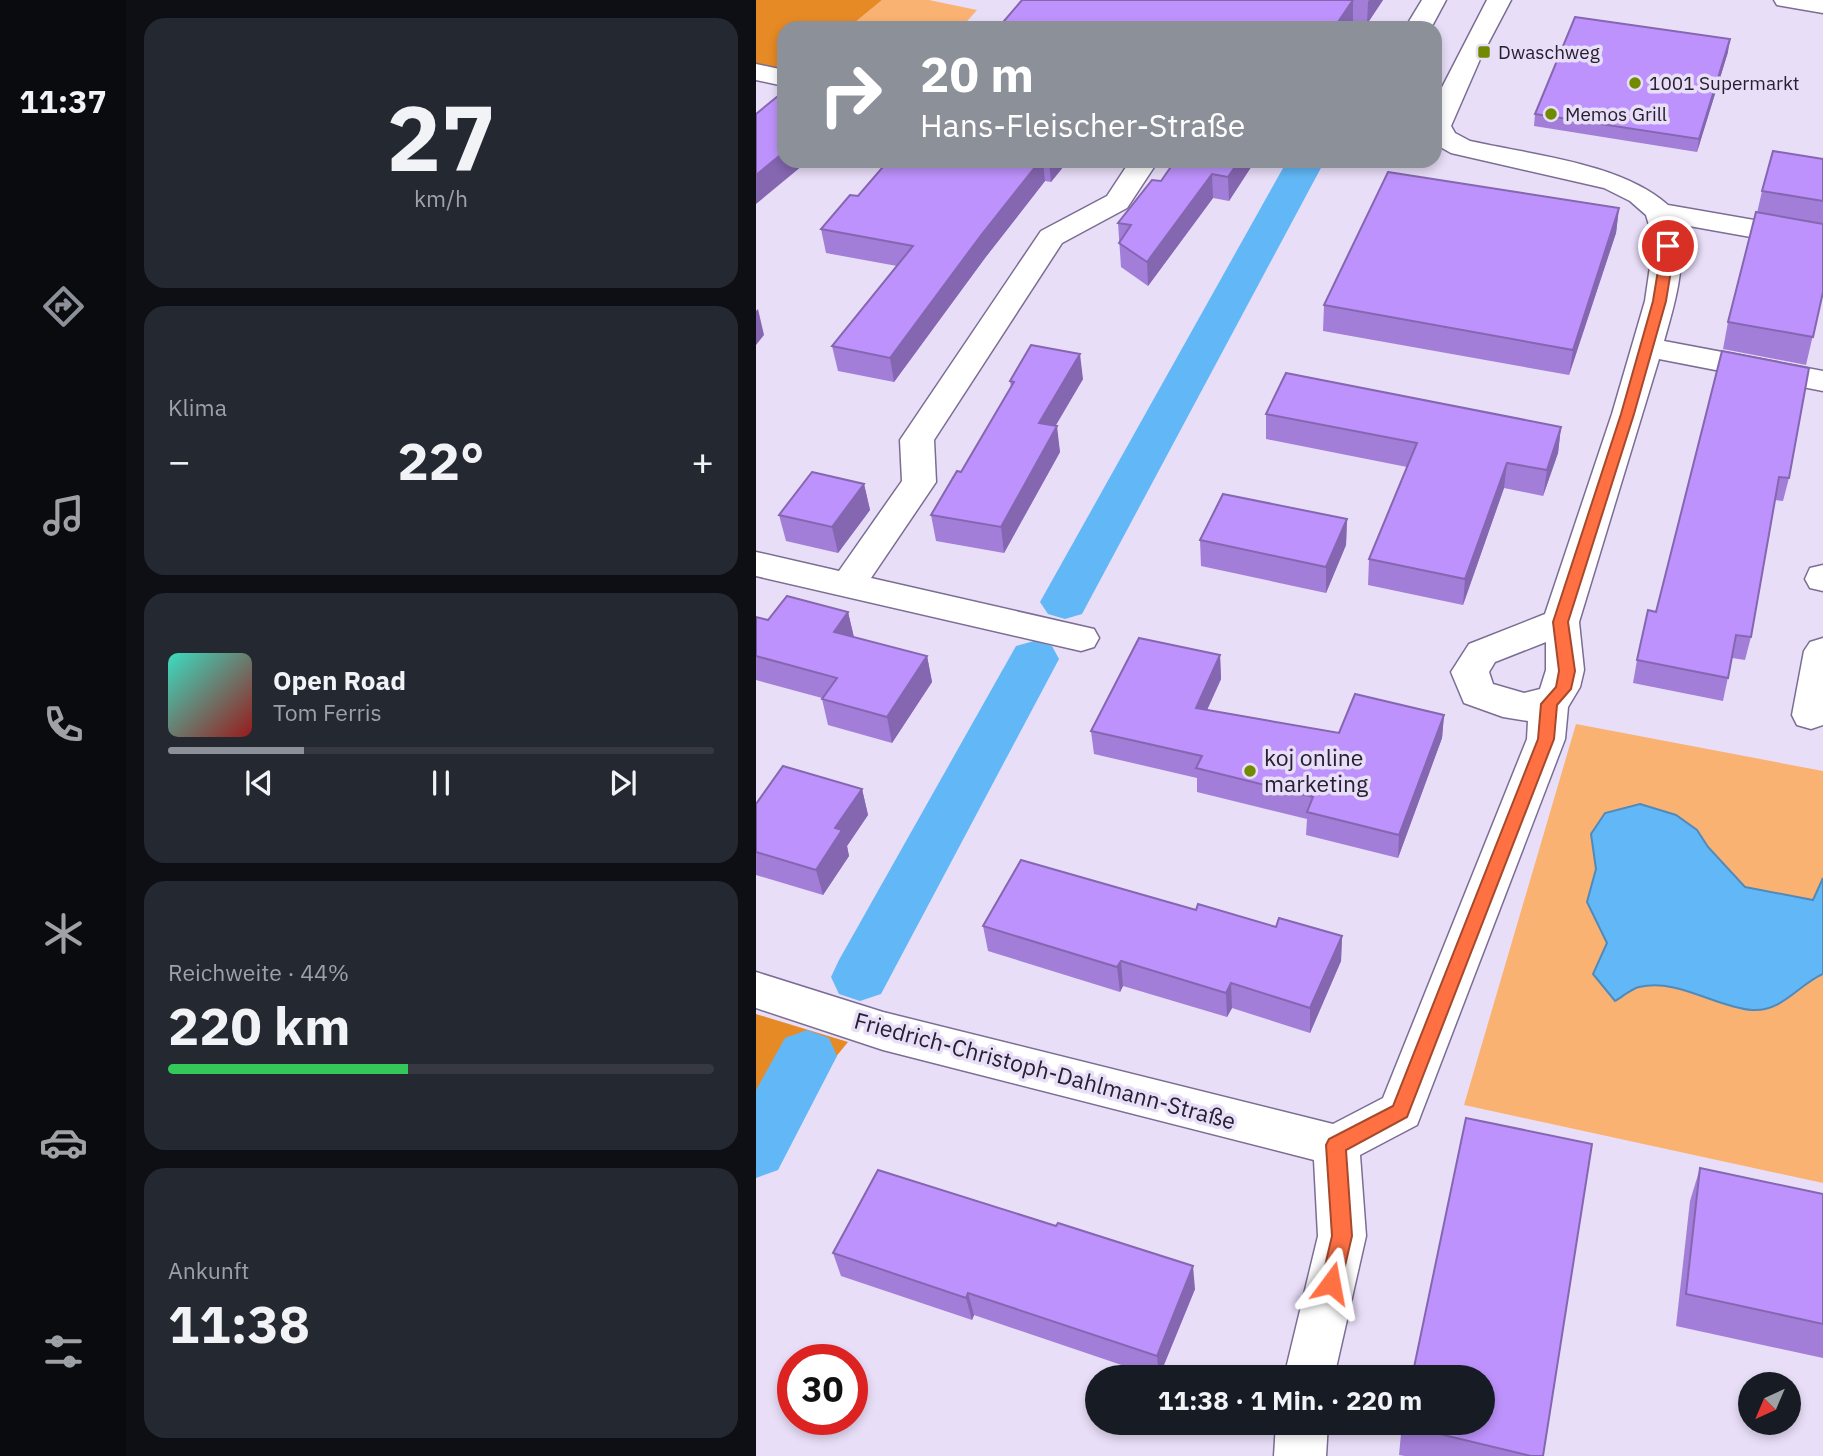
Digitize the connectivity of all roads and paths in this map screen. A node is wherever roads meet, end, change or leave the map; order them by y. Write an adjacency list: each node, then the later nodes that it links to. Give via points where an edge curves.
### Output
1 (1434, 0): 5 (street)
2 (1499, 0): 8 (street)
3 (1786, 0): 4 (street)
4 (1823, 5)
5 (1422, 21)
6 (756, 72): 7 (street)
7 (777, 76)
8 (1442, 114)
9 (1442, 135): 11 (street, via 1461,147 1613,182 1640,195)
10 (1139, 168): 16 (street, via 1117,202 1051,237 917,440 919,482)
11 (1659, 212): 12 (street); 13 (street, via 1668,246)
12 (1823, 242)
13 (1647, 347): 14 (street); 17 (street)
14 (1823, 381)
15 (756, 564): 16 (street)
16 (848, 585): 18 (street)
17 (1561, 622): 20 (street, via 1567,671 1563,689); 20 (street, via 1482,653 1471,672 1477,692 1500,703)
18 (1082, 638)
19 (1823, 651): 21 (street)
20 (1549, 704): 23 (street, via 1546,739 1401,1111)
21 (1811, 715)
22 (756, 990): 23 (street, Friedrich-Christoph-Dahlmann-Straße, via 883,1031)
23 (1336, 1145): 24 (street, via 1342,1236)
24 (1312, 1365)
25 (1302, 1435): 26 (street)
26 (1300, 1456)

